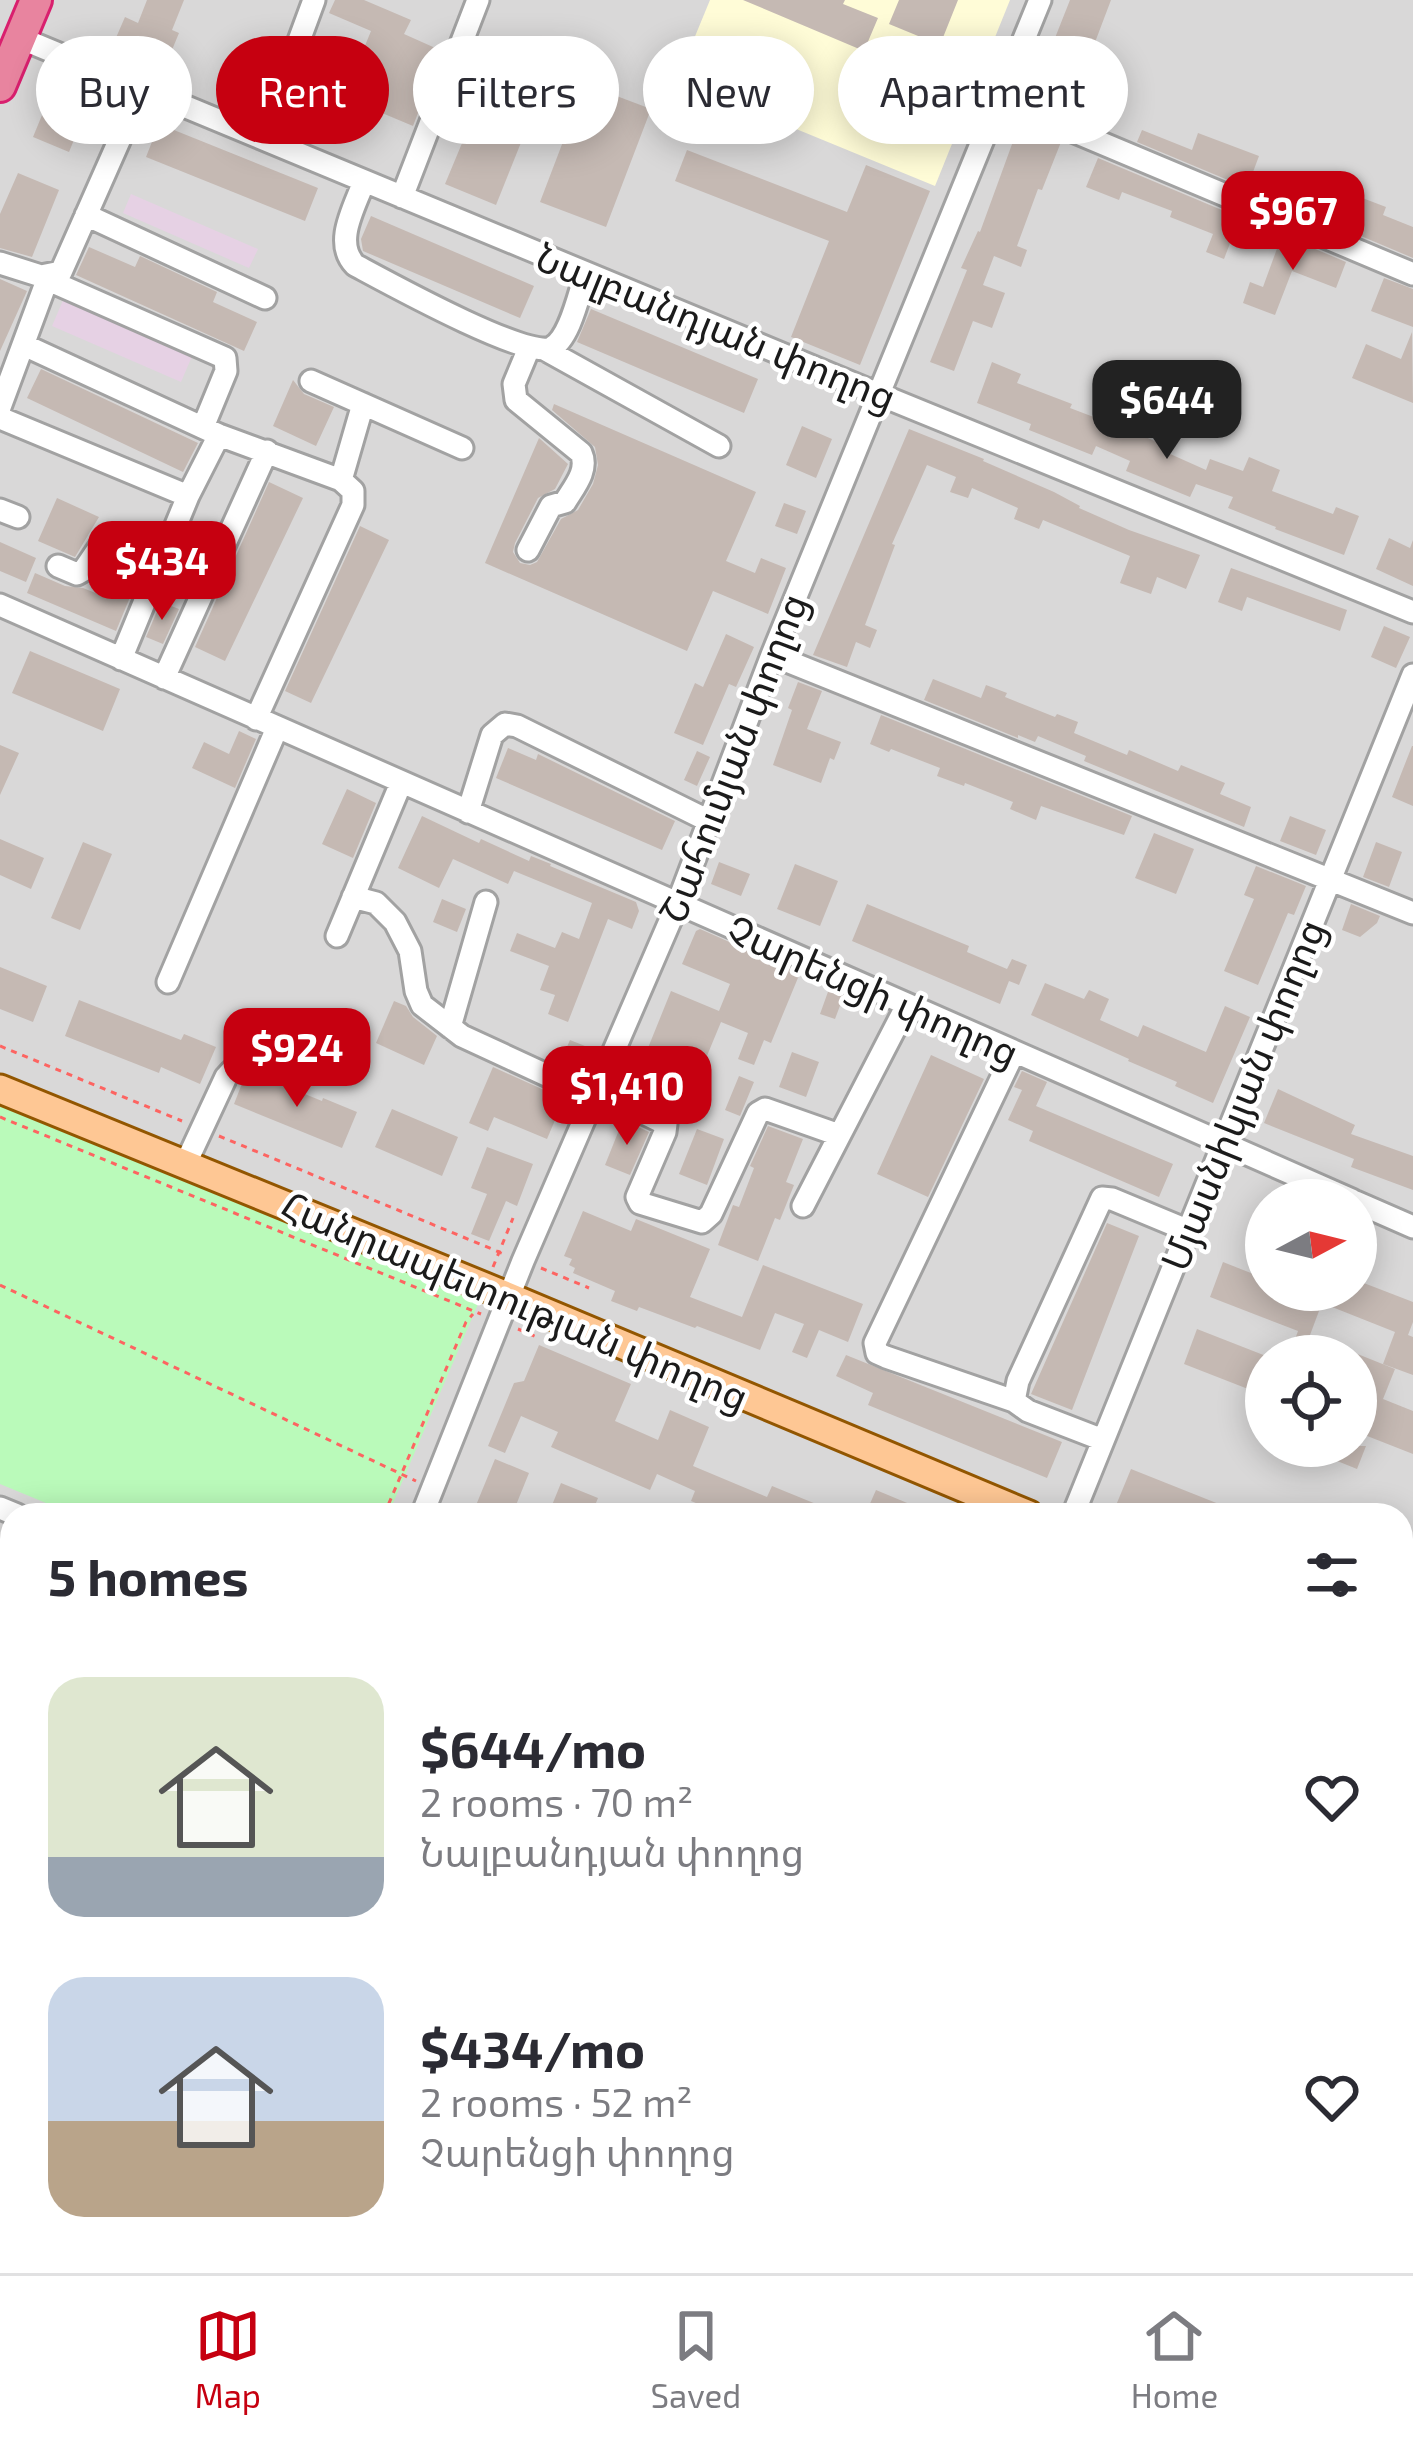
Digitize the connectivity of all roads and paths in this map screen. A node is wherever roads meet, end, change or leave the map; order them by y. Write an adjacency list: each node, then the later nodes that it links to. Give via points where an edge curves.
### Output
1 (36, 0): 7 (highway)
2 (314, 0): 5 (street)
3 (478, 0): 15 (street)
4 (1040, 0): 6 (street, Շահումյան փողոց)
5 (301, 36)
6 (1025, 36)
7 (20, 38): 8 (street, Նալբանդյան փողոց); 9 (highway)
8 (36, 45)
9 (0, 86)
10 (192, 110): 14 (street, Նալբանդյան փողոց)
11 (117, 144): 16 (street)
12 (981, 144): 25 (street, Շահումյան փողոց)
13 (1104, 144): 19 (street)
14 (364, 181): 15 (street, Նալբանդյան փողոց); 23 (street, via 344,237 355,266)
15 (402, 197): 18 (street, Նալբանդյան փողոց)
16 (86, 214): 20 (street, via 61,272); 21 (street)
17 (0, 263): 20 (street)
18 (586, 273): 23 (street, via 564,338); 25 (street, Նալբանդյան փողոց)
19 (1413, 274)
20 (49, 277): 22 (street); 29 (street, via 225,358)
21 (265, 298)
22 (24, 345): 27 (street); 29 (street)
23 (538, 349): 30 (street); 35 (street, via 514,384 516,400 584,461 566,502 551,506)
24 (310, 381): 26 (street)
25 (878, 394): 38 (street, Նալբանդյան փողոց); 40 (street, Շահումյան փողոց)
26 (363, 404): 31 (street); 33 (street)
27 (0, 407)
28 (0, 418): 34 (street)
29 (211, 431): 32 (street); 34 (street)
30 (719, 446)
31 (462, 448)
32 (267, 451): 33 (street); 43 (street)
33 (341, 480): 44 (street, via 353,491 353,505)
34 (188, 496): 36 (street)
35 (528, 550)
36 (161, 562): 37 (street, via 113,538 77,574); 41 (street)
37 (58, 566)
38 (1413, 612)
39 (2, 614): 41 (street, Չարենցի փողոց)
40 (772, 655): 47 (street, Շահումյան փողոց); 48 (street)
41 (121, 659): 43 (street, Չարենցի փողոց)
42 (1413, 675): 48 (street, Մյասնիկյան փողոց)
43 (164, 678): 44 (street, Չարենցի փողոց)
44 (266, 723): 45 (street, Չարենցի փողոց); 54 (street)
45 (401, 783): 46 (street, Չարենցի փողոց); 49 (street)
46 (467, 812): 47 (street, via 492,735 505,724); 51 (street, Չարենցի փողոց)
47 (709, 821): 51 (street, Շահումյան փողոց)
48 (1330, 878): 52 (street); 65 (street, Մյասնիկյան փողոց)
49 (353, 897): 53 (street); 56 (street, via 395,922 422,1005)
50 (486, 902): 56 (street)
51 (677, 905): 55 (street, Չարենցի փողոց); 61 (street, Շահումյան փողոց)
52 (1413, 913)
53 (337, 936)
54 (168, 982)
55 (907, 1005): 58 (street, Չարենցի փողոց); 64 (street)
56 (450, 1027): 61 (street)
57 (0, 1046): 63 (path)
58 (1014, 1052): 65 (street, Չարենցի փողոց); 77 (street, via 874,1342 886,1357)
59 (281, 1056): 63 (street, via 233,1067)
60 (0, 1089): 66 (main road, Հանրապետության փողոց)
61 (595, 1094): 64 (street, via 666,1124 640,1203 702,1222 758,1113); 75 (street, Շահումյան փողոց)
62 (0, 1117): 75 (path)
63 (201, 1129): 66 (street); 73 (path)
64 (839, 1135): 68 (street)
65 (1225, 1144): 67 (street, Չարենցի փողոց); 72 (street, Մյասնիկյան փողոց)
66 (185, 1165): 75 (main road, Հանրապետության փողոց)
67 (1304, 1179)
68 (802, 1206)
69 (1377, 1211): 71 (street, Չարենցի փողոց)
70 (513, 1218): 75 (path)
71 (1413, 1227)
72 (1189, 1232): 77 (street, via 1112,1199 1097,1202); 78 (street, Մյասնիկյան փողոց)
73 (462, 1239)
74 (0, 1285): 79 (path)
75 (492, 1304): 76 (path); 79 (path, via 466,1322); 80 (street, Շահումյան փողոց); 83 (main road, Հանրապետության փողոց)
76 (539, 1338)
77 (1014, 1401): 78 (street)
78 (1103, 1440): 84 (street, Մյասնիկյան փողոց)
79 (401, 1474): 80 (path); 81 (path)
80 (432, 1489): 82 (street, Շահումյան փողոց)
81 (389, 1503)
82 (427, 1503)
83 (998, 1503)
84 (1078, 1503)

